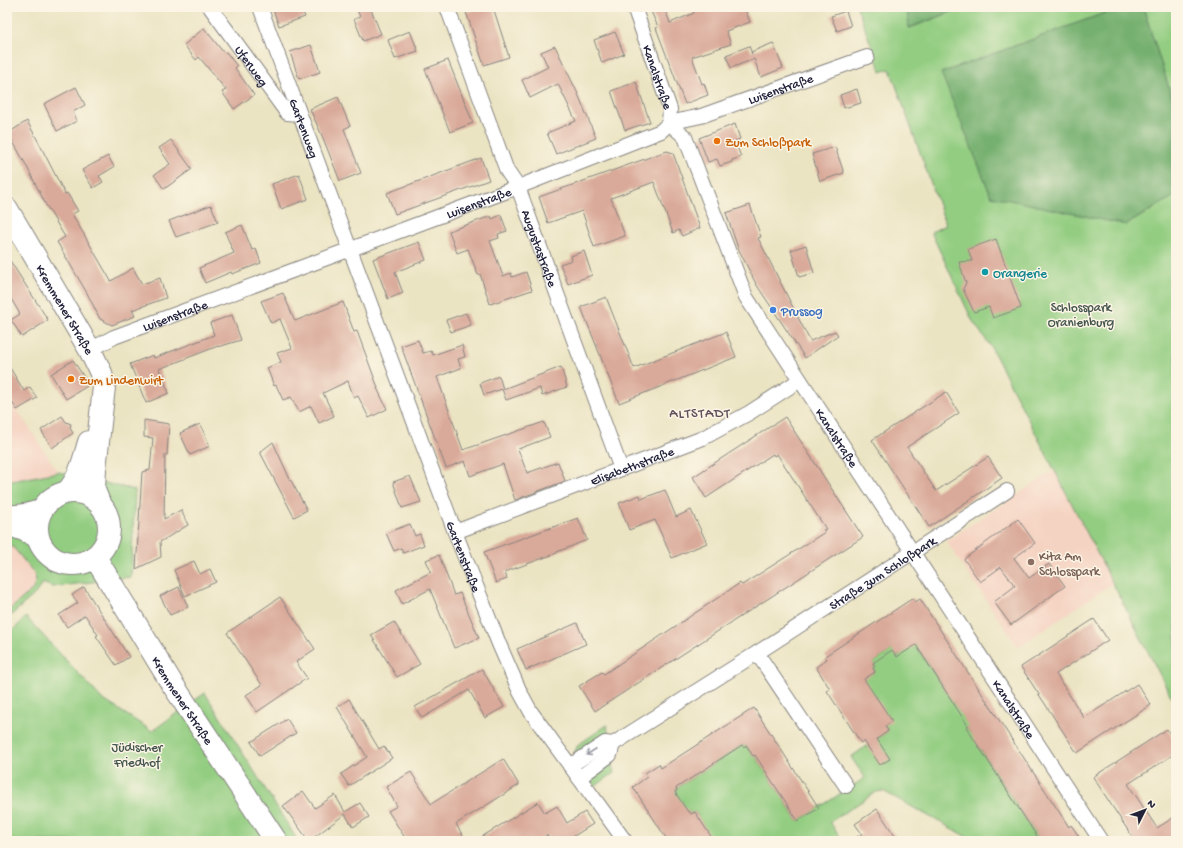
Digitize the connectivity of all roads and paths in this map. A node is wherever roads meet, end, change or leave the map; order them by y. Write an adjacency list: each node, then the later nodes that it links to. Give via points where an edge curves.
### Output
1 (210, 7): 6 (street, Uferweg, via 287,113)
2 (260, 7): 6 (street, Gartenweg)
3 (447, 7): 8 (street, Augustastraße, via 507,172)
4 (634, 7): 7 (street, Kanalstraße, via 670,109)
5 (867, 56): 7 (street, Luisenstraße, via 701,116)
6 (299, 114): 10 (street, Gartenweg)
7 (669, 123): 8 (street, Luisenstraße, via 661,131); 12 (street, Kanalstraße, via 685,137 746,297)
8 (518, 187): 10 (street, Luisenstraße); 14 (street, Augustastraße)
9 (7, 209): 11 (main road, Kremmener Straße)
10 (350, 248): 11 (street, Luisenstraße, via 114,336); 21 (street, Gartenstraße)
11 (90, 350): 13 (main road, Kremmener Straße, via 104,382 104,399)
12 (800, 380): 14 (street, Elisabethstraße, via 749,413 703,438); 23 (street, Kanalstraße)
13 (100, 415): 16 (main road, Kremmener Straße, via 74,485); 17 (main road, Kremmener Straße, via 94,490)
14 (620, 469): 21 (street, Elisabethstraße)
15 (1007, 491): 23 (street, Straße zum Schloßpark)
16 (67, 492): 17 (main road, via 83,492); 18 (main road, via 52,498)
17 (98, 500): 24 (main road, via 108,515 110,532 106,544)
18 (42, 509): 19 (street, via 32,514); 22 (main road, via 37,524)
19 (7, 515)
20 (7, 526): 22 (street, via 30,533)
21 (455, 532): 27 (street, Gartenstraße, via 520,692 531,712)
22 (39, 539): 24 (main road, via 50,556 64,563 80,564)
23 (913, 552): 25 (street, Straße zum Schloßpark); 32 (street, Kanalstraße)
24 (95, 557): 30 (main road, Kremmener Straße, via 172,682)
25 (757, 653): 26 (street, Straße zum Schloßpark); 29 (street)
26 (613, 744): 27 (street, Straße zum Schloßpark, one-way to 27, via 605,743); 28 (street, Straße zum Schloßpark, via 610,755)
27 (570, 766): 28 (street, Gartenstraße)
28 (579, 778): 31 (street, Gartenstraße)
29 (846, 786)
30 (276, 841)
31 (625, 841)
32 (1101, 841)

